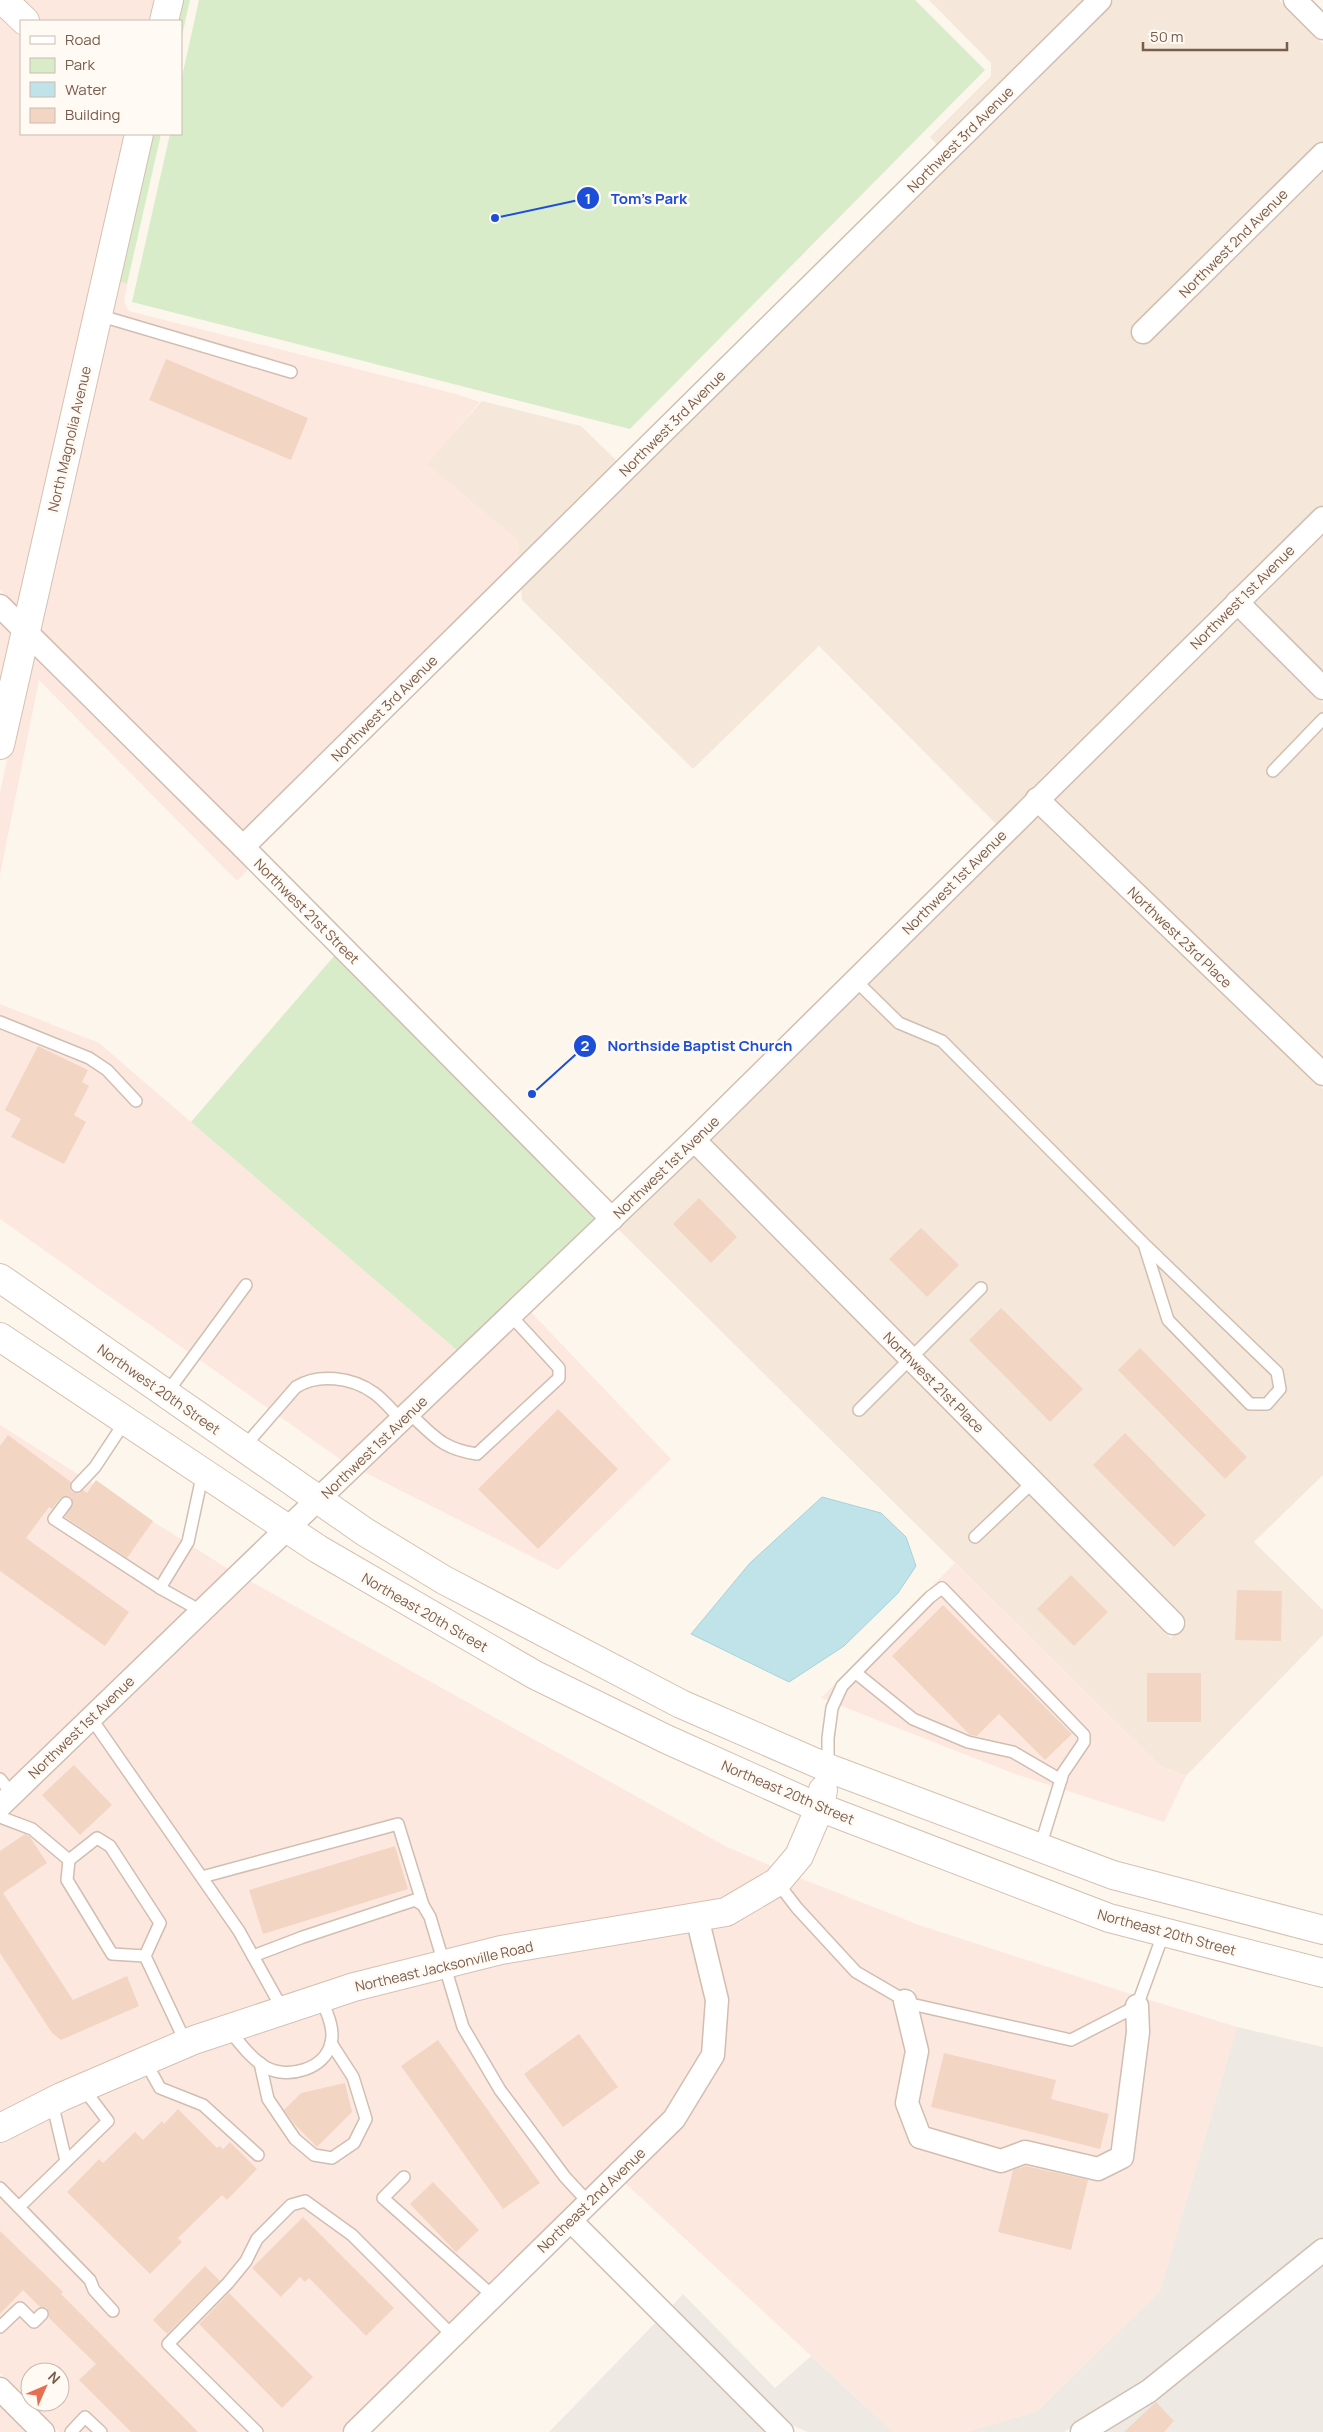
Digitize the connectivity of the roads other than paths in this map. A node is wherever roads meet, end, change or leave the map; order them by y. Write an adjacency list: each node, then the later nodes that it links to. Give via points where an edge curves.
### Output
1 (3, 0): 5 (main road)
2 (169, 0): 6 (main road)
3 (1100, 0): 22 (street, Northwest 3rd Avenue)
4 (1295, 0): 7 (street)
5 (24, 20)
6 (164, 20)
7 (1323, 28)
8 (139, 135): 10 (main road, North Magnolia Avenue)
9 (1323, 154): 11 (street, Northwest 2nd Avenue)
10 (98, 315): 12 (lane); 16 (main road, North Magnolia Avenue)
11 (1142, 332)
12 (291, 372)
13 (1323, 518): 14 (street, Northwest 1st Avenue)
14 (1237, 602): 17 (street); 21 (street, Northwest 1st Avenue)
15 (0, 606): 16 (street, Northwest 21st Street)
16 (25, 631): 19 (main road, North Magnolia Avenue); 22 (street, Northwest 21st Street)
17 (1323, 688)
18 (1323, 719): 20 (lane)
19 (0, 745)
20 (1272, 771)
21 (1037, 799): 23 (street, Northwest 1st Avenue); 25 (street, Northwest 23rd Place)
22 (243, 847): 28 (street, Northwest 21st Street)
23 (855, 980): 27 (street, Northwest 1st Avenue); 29 (lane, via 899,1023 942,1041)
24 (0, 1022): 26 (lane, via 89,1058 107,1070)
25 (1323, 1074)
26 (136, 1100)
27 (694, 1140): 28 (street, Northwest 1st Avenue); 35 (street, Northwest 21st Place)
28 (612, 1219): 33 (street, Northwest 1st Avenue)
29 (1144, 1244): 29 (lane, via 1277,1372 1280,1389 1267,1404 1250,1404 1168,1320)
30 (0, 1278): 36 (main road, Northwest 20th Street)
31 (246, 1285): 36 (lane)
32 (981, 1288): 35 (lane)
33 (511, 1316): 38 (street, Northwest 1st Avenue); 38 (lane, via 559,1368 559,1378 476,1454 456,1451)
34 (0, 1337): 39 (main road)
35 (910, 1358): 37 (lane); 42 (street, Northwest 21st Place)
36 (166, 1394): 40 (main road, Northwest 20th Street)
37 (859, 1410)
38 (406, 1417): 40 (lane, via 373,1392 356,1384 316,1378 296,1387); 44 (street, Northwest 1st Avenue)
39 (126, 1420): 41 (main road); 43 (lane, via 95,1467)
40 (243, 1448): 44 (main road, Northwest 20th Street)
41 (203, 1472): 46 (main road); 48 (lane, via 188,1542)
42 (1033, 1482): 47 (lane); 50 (street, Northwest 21st Place)
43 (77, 1486)
44 (318, 1500): 46 (street, Northwest 1st Avenue); 53 (main road, via 444,1580 681,1704)
45 (66, 1503): 48 (lane, via 54,1519)
46 (288, 1528): 49 (street, Northwest 1st Avenue); 56 (main road, Northeast 20th Street, via 318,1549 535,1675 666,1739)
47 (976, 1537)
48 (160, 1588): 49 (lane)
49 (201, 1611): 52 (street, Northwest 1st Avenue)
50 (1173, 1623)
51 (856, 1673): 53 (lane, via 842,1686 832,1708); 54 (lane, via 913,1719 968,1742 1013,1752); 54 (lane, via 942,1588 1084,1735 1084,1742)
52 (91, 1718): 55 (street, Northwest 1st Avenue); 60 (lane)
53 (828, 1768): 56 (main road, Northeast Jacksonville Road); 58 (main road)
54 (1061, 1780): 58 (lane)
55 (4, 1793)
56 (820, 1807): 61 (main road, Northeast Jacksonville Road, via 799,1856); 65 (main road, Northeast 20th Street, via 1109,1918)
57 (0, 1817): 59 (lane, via 32,1829)
58 (1040, 1848): 64 (main road, via 1113,1875)
59 (69, 1860): 66 (lane, via 68,1880 112,1954); 66 (lane, via 96,1838 110,1846 160,1924)
60 (202, 1877): 62 (lane, via 398,1824); 67 (lane)
61 (777, 1882): 63 (main road, Northeast Jacksonville Road, via 726,1912); 71 (lane, via 796,1908 856,1972)
62 (423, 1906): 67 (lane, via 415,1900); 68 (lane, via 430,1917)
63 (698, 1918): 68 (main road, Northeast Jacksonville Road, via 501,1950); 86 (street, Northeast 2nd Avenue, via 717,2000 713,2055 674,2119)
64 (1323, 1930)
65 (1164, 1932): 69 (main road, Northeast 20th Street); 72 (lane)
66 (146, 1956): 75 (lane)
67 (253, 1956): 73 (lane)
68 (445, 1964): 70 (main road, Northeast Jacksonville Road); 86 (lane, via 463,2027 500,2090 565,2176)
69 (1323, 1973)
70 (321, 1997): 73 (main road, Northeast Jacksonville Road); 76 (lane, via 331,2025)
71 (905, 2001): 72 (lane, via 1071,2040); 72 (street, via 917,2051 907,2103 920,2137 1001,2161 1025,2152 1098,2169 1122,2157 1138,2032)
72 (1137, 2006)
73 (283, 2010): 74 (main road, Northeast Jacksonville Road)
74 (227, 2028): 75 (main road, Northeast Jacksonville Road); 78 (lane)
75 (186, 2043): 77 (main road, Northeast Jacksonville Road)
76 (331, 2043): 78 (lane, via 324,2055 310,2067 292,2073 269,2069); 78 (lane, via 353,2076 366,2119 354,2143 332,2158 314,2155 295,2139 268,2099)
77 (145, 2061): 79 (main road, Northeast Jacksonville Road); 82 (lane, via 160,2088 203,2105)
78 (260, 2063)
79 (83, 2088): 80 (main road, Northeast Jacksonville Road); 83 (lane, via 108,2122)
80 (52, 2102): 81 (main road, Northeast Jacksonville Road); 83 (lane)
81 (0, 2128)
82 (258, 2155)
83 (66, 2162): 87 (lane)
84 (404, 2177): 90 (lane, via 383,2198)
85 (0, 2188): 87 (lane)
86 (589, 2202): 88 (street, Northeast 2nd Avenue)
87 (19, 2207): 91 (lane, via 90,2280 94,2290)
88 (571, 2221): 90 (street, Northeast 2nd Avenue); 101 (street)
89 (1323, 2250): 102 (street, via 1148,2391)
90 (493, 2296): 94 (street, Northeast 2nd Avenue)
91 (113, 2311)
92 (42, 2314): 93 (lane, via 34,2322 20,2308)
93 (0, 2327)
94 (453, 2336): 99 (lane, via 352,2234 306,2201 291,2205 257,2239 246,2261 228,2283 168,2344); 100 (street, Northeast 2nd Avenue)
95 (0, 2389): 96 (street)
96 (43, 2432)
97 (71, 2432): 98 (lane, via 85,2417)
98 (101, 2432)
99 (257, 2432)
100 (354, 2432)
101 (782, 2432)
102 (1082, 2432)

